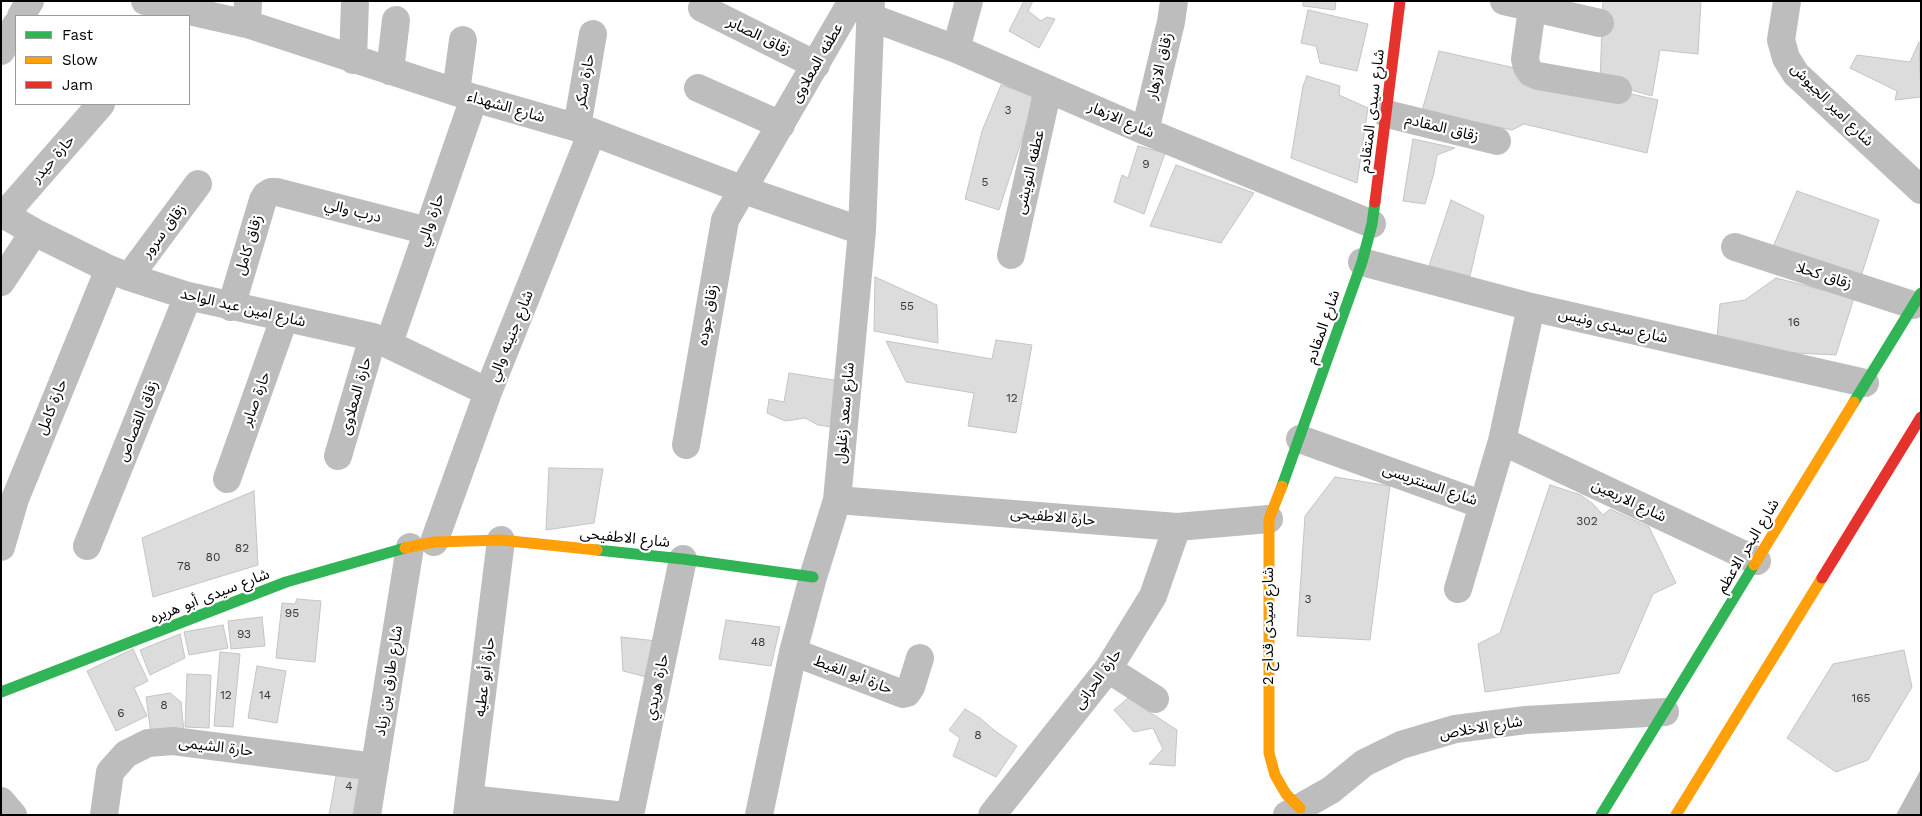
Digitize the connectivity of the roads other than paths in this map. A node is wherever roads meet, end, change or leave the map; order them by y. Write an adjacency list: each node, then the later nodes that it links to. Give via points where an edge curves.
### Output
1 (30, 1): 13 (street)
2 (355, 1): 19 (street)
3 (969, 1): 18 (street)
4 (1174, 1): 30 (street, زقاق الازهار)
5 (1400, 1): 27 (street, شارع سيدى المتقادم)
6 (1504, 1): 8 (street)
7 (1787, 1): 34 (street, شارع امير الجيوش, via 1781,40 1786,58 1796,74)
8 (1532, 4): 15 (street); 24 (street, via 1525,59 1531,73)
9 (864, 6): 18 (street, شارع الازهار); 20 (street, عطفه المعلاوى); 39 (street, شارع سعد زغلول)
10 (155, 8): 12 (street, شارع الشهداء)
11 (702, 8): 20 (street, زقاق الصابر)
12 (247, 13): 19 (street, شارع الشهداء)
13 (22, 15)
14 (396, 20): 21 (street)
15 (1600, 22)
16 (593, 34): 29 (street, حارة سكر)
17 (463, 40): 25 (street, حارة والي)
18 (956, 49): 23 (street, شارع الازهار)
19 (353, 60): 21 (street, شارع الشهداء)
20 (816, 65): 28 (street, عطفه المعلاوى)
21 (390, 71): 25 (street, شارع الشهداء)
22 (698, 88): 28 (street)
23 (1048, 89): 30 (street, شارع الازهار); 42 (street, عطفه النويشى)
24 (1618, 90)
25 (465, 95): 29 (street, شارع الشهداء); 38 (street, حارة والي)
26 (101, 105): 36 (street, حارة حيدر)
27 (1387, 114): 31 (street, زقاق المقادم); 37 (street, شارع سيدى المتقادم)
28 (781, 125): 33 (street, عطفه المعلاوى)
29 (585, 130): 33 (street, شارع الشهداء); 53 (street, شارع جنينه والي)
30 (1145, 130): 37 (street, شارع الازهار)
31 (1497, 141)
32 (198, 184): 44 (street, زقاق سرور)
33 (744, 190): 39 (street, شارع الشهداء); 57 (street, زقاق جوده, via 725,220)
34 (1921, 190)
35 (277, 192): 38 (street, درب والي); 48 (street, زقاق كامل, via 271,192 263,200)
36 (3, 214): 40 (street, شارع امين عبد الواحد)
37 (1372, 224): 43 (street, شارع المقادم)
38 (428, 231): 51 (street, حارة والي)
39 (862, 231): 60 (street, شارع سعد زغلول)
40 (34, 232): 44 (street, شارع امين عبد الواحد); 45 (street)
41 (1735, 247): 47 (street, زقاق كحلا)
42 (1011, 255)
43 (1362, 262): 49 (street, شارع سيدى ونيس); 55 (street, شارع المقادم)
44 (119, 273): 46 (street, شارع امين عبد الواحد); 67 (street, حارة كامل, via 14,498)
45 (1, 282)
46 (188, 296): 48 (street, شارع امين عبد الواحد); 66 (street, زقاق القصاص)
47 (1917, 299): 52 (street, شارع البحر الاعظم)
48 (230, 307): 50 (street, شارع امين عبد الواحد)
49 (1531, 307): 52 (street, شارع سيدى ونيس); 56 (street, شارع السنتريسى)
50 (284, 319): 51 (street, شارع امين عبد الواحد); 59 (street, حارة صابر)
51 (381, 340): 53 (street, شارع امين عبد الواحد); 58 (street, حارة المعلاوى)
52 (1865, 382): 69 (street, شارع البحر الاعظم)
53 (488, 392): 65 (street, شارع جنينه والي)
54 (1921, 416): 91 (street)
55 (1300, 439): 61 (street, شارع السنتريسى); 62 (street, شارع سيدى قداح 2)
56 (1502, 441): 61 (street, شارع السنتريسى); 69 (street, شارع الاربعين)
57 (686, 445)
58 (338, 456)
59 (227, 479)
60 (837, 500): 63 (street, حارة الاطفيحى); 70 (street, شارع سعد زغلول)
61 (1483, 505): 71 (street)
62 (1269, 519): 63 (street, حارة الاطفيحى); 82 (street, شارع سيدى قداح 2, via 1269,753 1275,775)
63 (1177, 527): 74 (street, حارة الحرانى, via 1153,596)
64 (501, 540): 65 (street, شارع الاطفيحى); 68 (street, شارع الاطفيحى); 81 (street, حارة أبو عطيه)
65 (422, 544): 75 (street, شارع سيدى أبو هريره, via 286,582); 78 (street, شارع طارق بن زياد)
66 (88, 546)
67 (1, 547)
68 (684, 559): 70 (street, شارع الاطفيحى); 87 (street, حارة هريدي)
69 (1757, 560): 77 (street, شارع البحر الاعظم)
70 (813, 577): 72 (street, شارع سعد زغلول)
71 (1458, 589)
72 (793, 652): 73 (street, حارة أبو الغيط, via 903,694 911,687); 88 (street, شارع سعد زغلول)
73 (920, 658)
74 (1108, 669): 76 (street); 89 (street, حارة الحرانى)
75 (1, 692)
76 (1155, 699)
77 (1665, 712): 80 (street, شارع الاخلاص, via 1526,720 1455,729 1401,745 1364,763); 90 (street, شارع البحر الاعظم)
78 (375, 767): 84 (street, حارة الشيمى, via 173,741 148,743 126,754 110,772); 85 (street, شارع طارق بن زياد)
79 (1, 801): 83 (street)
80 (1332, 802): 82 (street, شارع الاخلاص)
81 (468, 807): 86 (street)
82 (1294, 812)
83 (13, 815)
84 (104, 815)
85 (367, 815)
86 (616, 815)
87 (630, 815)
88 (760, 815)
89 (992, 815)
90 (1601, 815)
91 (1676, 815)

